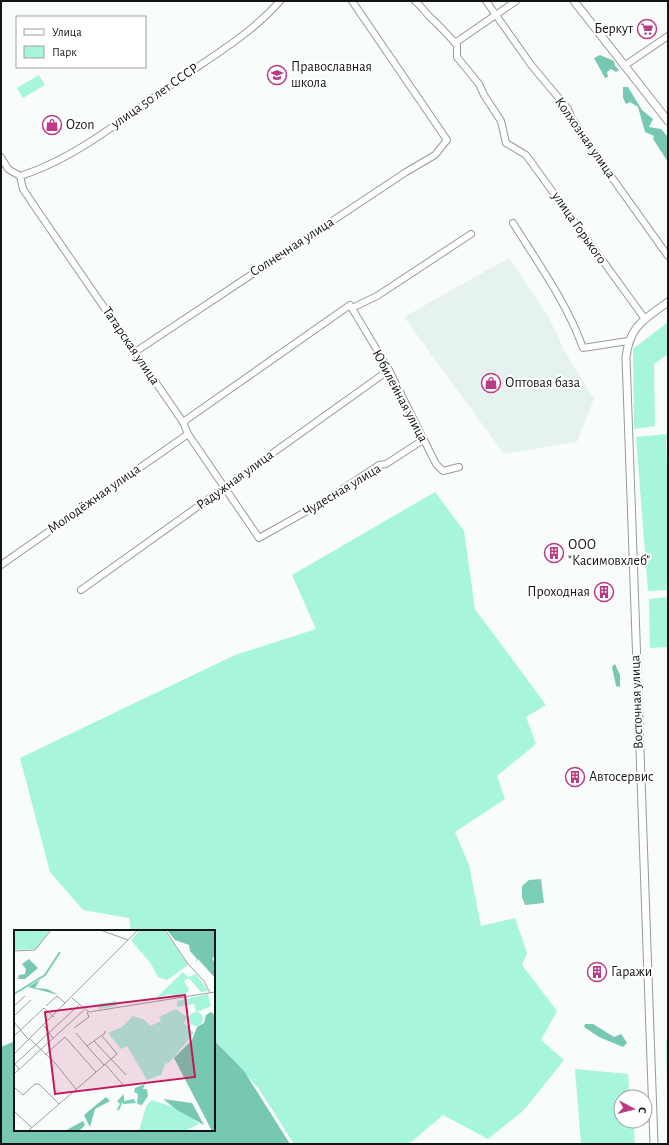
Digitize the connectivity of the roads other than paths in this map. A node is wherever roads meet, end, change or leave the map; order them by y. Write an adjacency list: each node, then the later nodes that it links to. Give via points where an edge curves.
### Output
1 (280, 1): 13 (street, улица 50 лет СССР, via 245,34 101,134 47,166)
2 (352, 1): 21 (street, Солнечная улица, via 447,140 435,155 399,176)
3 (415, 1): 9 (street)
4 (486, 1): 7 (street, Колхозная улица)
5 (516, 1): 7 (street)
6 (574, 1): 10 (main road)
7 (495, 14): 9 (street); 16 (street, Колхозная улица, via 532,66 568,109 579,129)
8 (668, 36): 10 (street)
9 (454, 42): 19 (street, улица Горького, via 457,45 457,57 479,84 501,121 506,143 526,155)
10 (624, 66): 11 (main road)
11 (668, 121)
12 (1, 157): 13 (street, via 8,169)
13 (20, 176): 21 (street, Татарская улица, via 23,189)
14 (513, 223): 20 (street, via 577,330 583,348)
15 (471, 234): 18 (street, via 377,296)
16 (668, 256)
17 (668, 302): 19 (main road)
18 (351, 306): 22 (street, Юбилейная улица); 23 (street)
19 (645, 320): 20 (main road, via 634,330)
20 (628, 341): 31 (main road, Восточная улица, via 627,434)
21 (135, 352): 23 (street, Татарская улица)
22 (389, 370): 25 (street, Юбилейная улица); 27 (street, Радужная улица)
23 (183, 422): 24 (street, Татарская улица)
24 (188, 434): 27 (street, Татарская улица); 29 (street, Молодёжная улица)
25 (423, 440): 26 (street, Юбилейная улица, via 436,464 444,471); 28 (street, Чудесная улица)
26 (459, 467)
27 (224, 488): 28 (street, Татарская улица); 30 (street, Радужная улица)
28 (259, 538)
29 (1, 565)
30 (81, 590)
31 (654, 1144)

